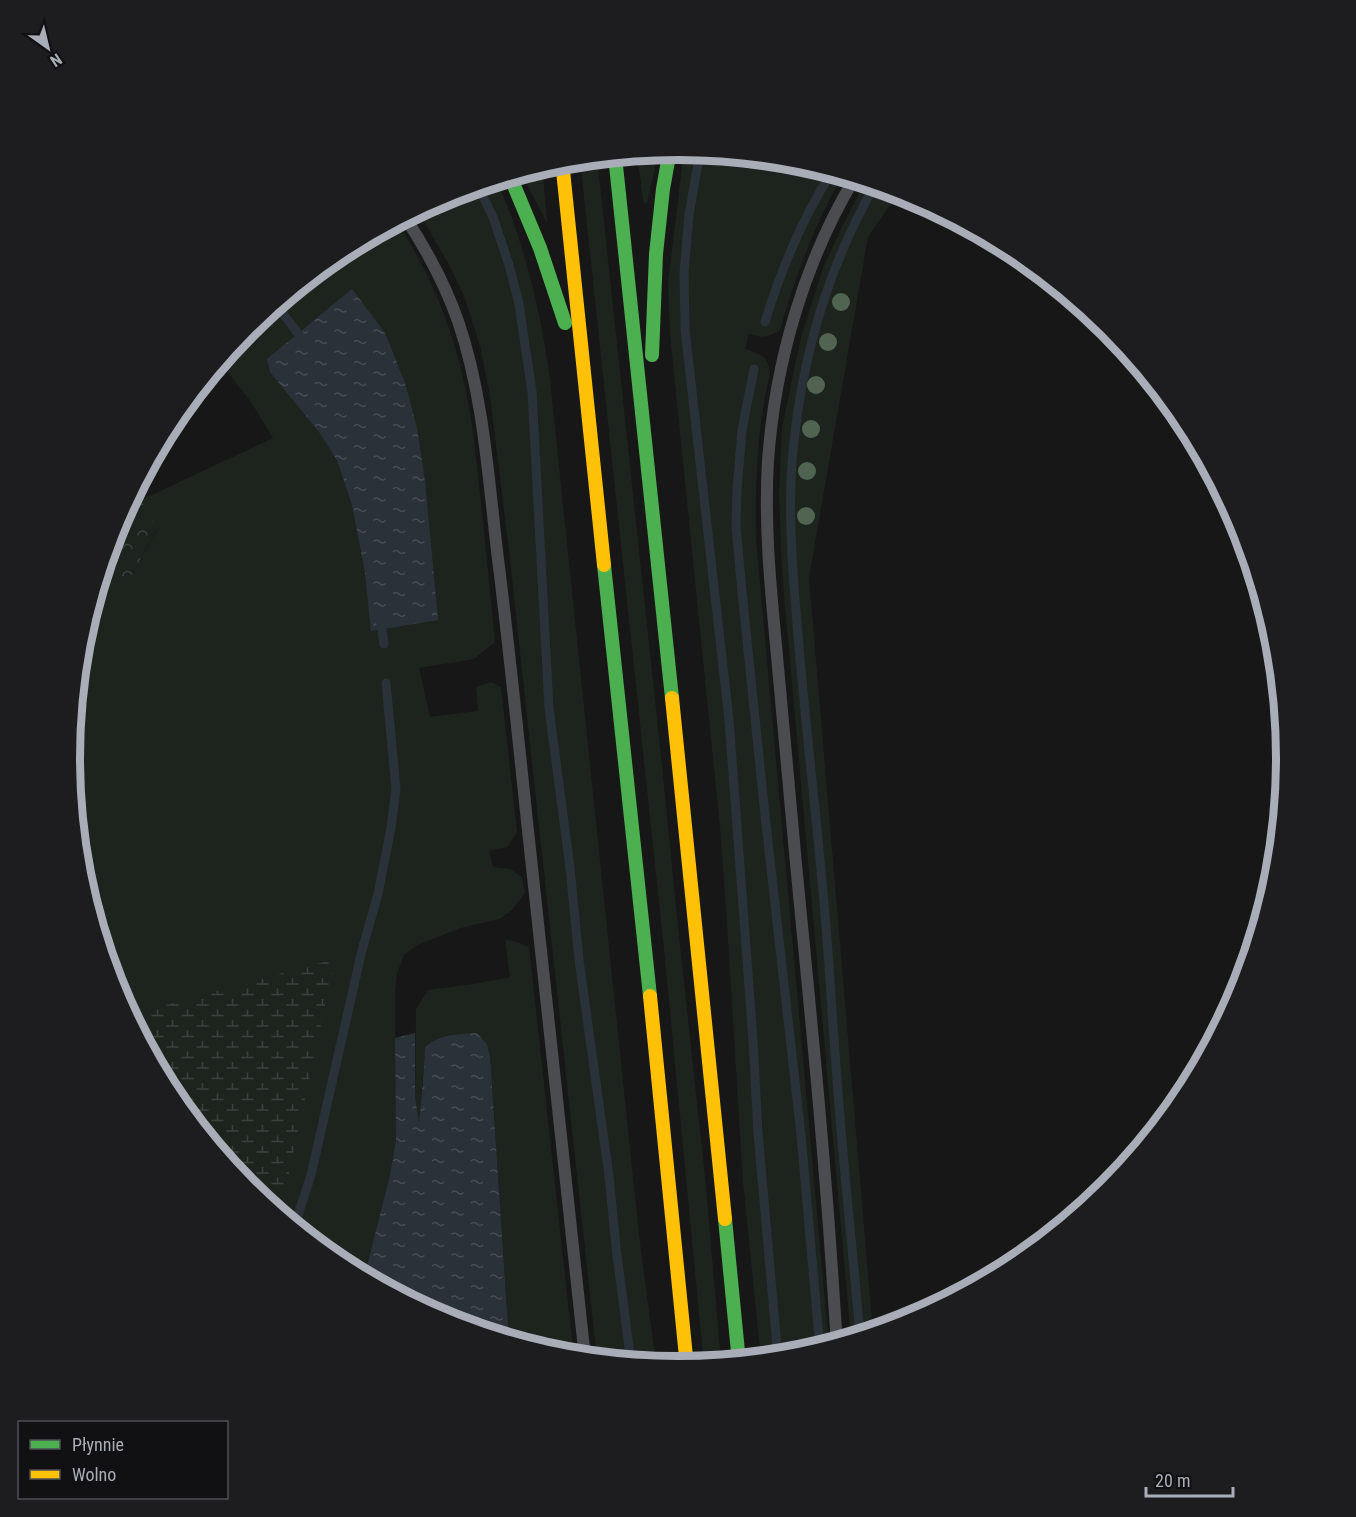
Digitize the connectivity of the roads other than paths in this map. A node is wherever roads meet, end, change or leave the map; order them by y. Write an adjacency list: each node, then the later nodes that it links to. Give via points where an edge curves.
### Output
1 (668, 160): 8 (main road, via 656,254)
2 (616, 163): 8 (main road)
3 (563, 172): 7 (main road)
4 (513, 183): 7 (main road, via 562,311)
5 (850, 186): 9 (lane, via 812,264 788,341 772,420 767,500 771,598)
6 (410, 224): 10 (lane, via 458,321 480,416)
7 (591, 439): 12 (main road)
8 (646, 459): 11 (main road)
9 (836, 1336)
10 (584, 1349)
11 (738, 1354)
12 (686, 1357)

